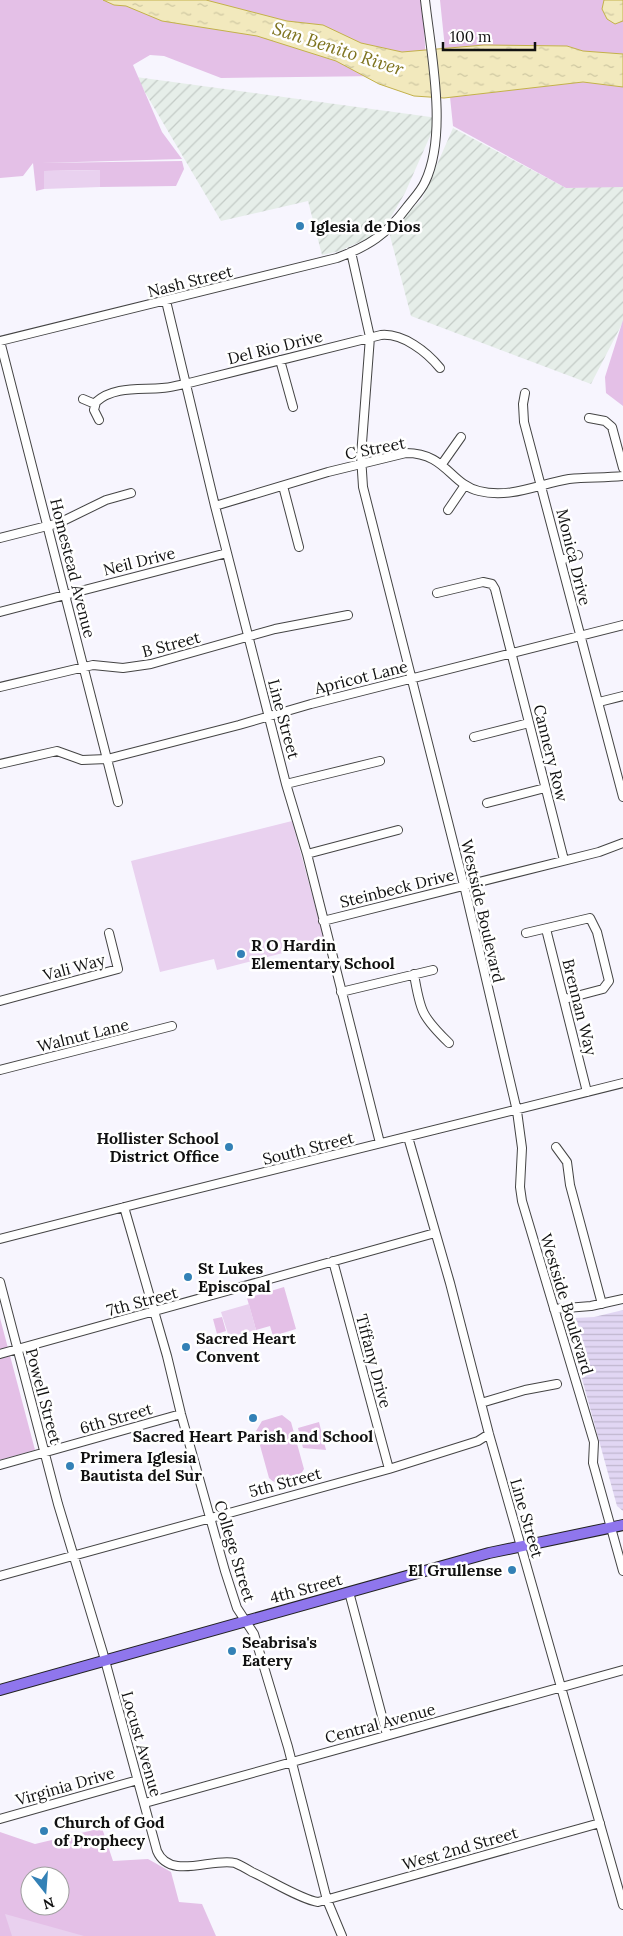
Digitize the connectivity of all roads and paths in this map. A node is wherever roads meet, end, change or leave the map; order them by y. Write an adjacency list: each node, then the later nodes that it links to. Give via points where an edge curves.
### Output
1 (425, 0): 2 (street, Nash Street, via 437,124 433,160 424,183 399,218 382,236)
2 (351, 252): 3 (street, Nash Street); 4 (street, Westside Boulevard)
3 (166, 301): 5 (street, Nash Street); 8 (street, Line Street)
4 (370, 337): 6 (street, Del Rio Drive); 7 (street, Del Rio Drive, via 395,336 425,353); 16 (street, Westside Boulevard)
5 (0, 341): 26 (street, Homestead Avenue)
6 (280, 360): 8 (street, Del Rio Drive); 12 (street)
7 (440, 368)
8 (185, 384): 11 (street, Del Rio Drive, via 124,390 101,397); 24 (street, Line Street)
9 (525, 393): 22 (street, Monica Drive, via 523,414)
10 (83, 399): 11 (street)
11 (94, 404): 14 (street)
12 (293, 407)
13 (589, 418): 18 (street, via 605,420 612,427)
14 (98, 420)
15 (461, 437): 17 (street)
16 (361, 463): 17 (street, C Street, via 412,453); 21 (street, C Street); 41 (street, Westside Boulevard, via 363,487)
17 (442, 464): 20 (street, C Street)
18 (623, 468)
19 (623, 476): 22 (street, C Street, via 571,479)
20 (465, 485): 22 (street, C Street, via 494,494); 25 (street)
21 (284, 486): 24 (street, C Street); 28 (street)
22 (542, 486): 31 (street, Monica Drive)
23 (131, 494): 26 (street, via 106,500 68,520)
24 (214, 506): 29 (street, Line Street)
25 (448, 510)
26 (48, 526): 27 (street); 33 (street, Homestead Avenue)
27 (0, 538)
28 (299, 547)
29 (226, 553): 33 (street, Neil Drive); 38 (street, Line Street)
30 (578, 555): 31 (street)
31 (560, 560): 37 (street, Monica Drive)
32 (437, 594): 39 (street, Cannery Row, via 483,582 492,584 496,589)
33 (66, 595): 34 (street, Neil Drive); 40 (street, Homestead Avenue)
34 (0, 612)
35 (348, 615): 38 (street, B Street)
36 (623, 625): 37 (street, Apricot Lane)
37 (580, 635): 39 (street, Apricot Lane); 44 (street, Monica Drive)
38 (248, 636): 40 (street, B Street, via 132,668); 45 (street, Line Street)
39 (511, 652): 41 (street, Apricot Lane); 46 (street, Cannery Row)
40 (84, 667): 42 (street, B Street); 48 (street, Homestead Avenue)
41 (412, 678): 45 (street, Apricot Lane); 61 (street, Westside Boulevard)
42 (0, 687)
43 (623, 696): 44 (street)
44 (599, 702): 51 (street, Monica Drive)
45 (269, 716): 48 (street, Apricot Lane); 52 (street, Line Street)
46 (529, 723): 47 (street); 53 (street, Cannery Row)
47 (474, 737)
48 (106, 759): 50 (street, Apricot Lane, via 89,761 57,751); 55 (street, Homestead Avenue)
49 (380, 761): 52 (street)
50 (0, 764)
51 (619, 769): 54 (street, Monica Drive)
52 (286, 784): 59 (street, Line Street)
53 (545, 788): 56 (street); 60 (street, Cannery Row)
54 (623, 797)
55 (118, 802)
56 (487, 803)
57 (398, 830): 59 (street)
58 (623, 843): 60 (street, Steinbeck Drive)
59 (307, 854): 62 (street, Line Street)
60 (564, 860): 61 (street, Steinbeck Drive)
61 (464, 885): 62 (street, Steinbeck Drive); 76 (street, Westside Boulevard)
62 (323, 921): 68 (street, Line Street)
63 (546, 929): 65 (street); 69 (street, Brennan Way); 69 (street, via 590,918 597,932 608,981 602,989)
64 (109, 933): 70 (street, Vali Way, via 118,969)
65 (526, 933)
66 (433, 970): 67 (street)
67 (414, 974): 68 (street); 72 (street, via 421,1010)
68 (341, 992): 78 (street, Line Street)
69 (565, 999): 75 (street, Brennan Way)
70 (0, 1001)
71 (172, 1026): 73 (street, Walnut Lane)
72 (449, 1043)
73 (0, 1070)
74 (623, 1083): 75 (street, South Street)
75 (587, 1092): 76 (street, South Street)
76 (517, 1111): 77 (street, South Street); 88 (street, Westside Boulevard, via 522,1148 522,1200)
77 (408, 1137): 78 (street, South Street); 81 (street, Line Street)
78 (380, 1143): 80 (street, South Street)
79 (556, 1147): 87 (street, via 567,1162 570,1185)
80 (124, 1207): 82 (street, South Street); 89 (street, College Street)
81 (435, 1233): 83 (street, 7th Street); 93 (street, Line Street)
82 (0, 1240)
83 (333, 1261): 89 (street, 7th Street); 98 (street, Tiffany Drive)
84 (0, 1282): 86 (street, Powell Street)
85 (623, 1299): 87 (street)
86 (2, 1300): 90 (street, Powell Street)
87 (602, 1304): 88 (street)
88 (554, 1309): 101 (street, Westside Boulevard, via 594,1442 593,1463)
89 (154, 1312): 90 (street, 7th Street); 94 (street, College Street)
90 (17, 1349): 91 (street, 7th Street); 96 (street, Powell Street)
91 (0, 1354)
92 (557, 1384): 93 (street)
93 (481, 1403): 95 (street, Line Street)
94 (181, 1414): 96 (street, 6th Street); 99 (street, College Street)
95 (489, 1434): 98 (street, 5th Street, via 478,1442); 102 (street, Line Street)
96 (44, 1453): 97 (street, 6th Street); 103 (street, Powell Street)
97 (0, 1465)
98 (389, 1468): 99 (street, 5th Street)
99 (210, 1517): 103 (street, 5th Street); 107 (street, College Street, via 236,1604)
100 (623, 1525): 101 (main road, 4th Street)
101 (610, 1528): 102 (main road, 4th Street); 104 (street, Westside Boulevard)
102 (522, 1546): 106 (main road, 4th Street); 110 (street, Line Street)
103 (74, 1556): 105 (street, 5th Street); 108 (street, Powell Street)
104 (623, 1571)
105 (0, 1576)
106 (348, 1592): 107 (main road, 4th Street); 112 (street)
107 (246, 1620): 108 (main road, 4th Street); 113 (street, College Street, via 254,1634)
108 (104, 1660): 111 (main road, 4th Street); 114 (street, Locust Avenue)
109 (623, 1670): 110 (street, Central Avenue)
110 (561, 1688): 112 (street, Central Avenue); 117 (street, Line Street)
111 (0, 1690)
112 (387, 1735): 113 (street, Central Avenue)
113 (291, 1762): 115 (street, Central Avenue); 118 (street, College Street)
114 (138, 1780): 115 (street, Locust Avenue); 116 (street, Virginia Drive)
115 (145, 1803): 118 (street, Locust Avenue, via 157,1851 165,1862 183,1866 234,1863 315,1902)
116 (0, 1819)
117 (600, 1823): 118 (street, West 2nd Street); 119 (street, Line Street)
118 (327, 1900): 120 (street)
119 (623, 1905)
120 (342, 1936)

